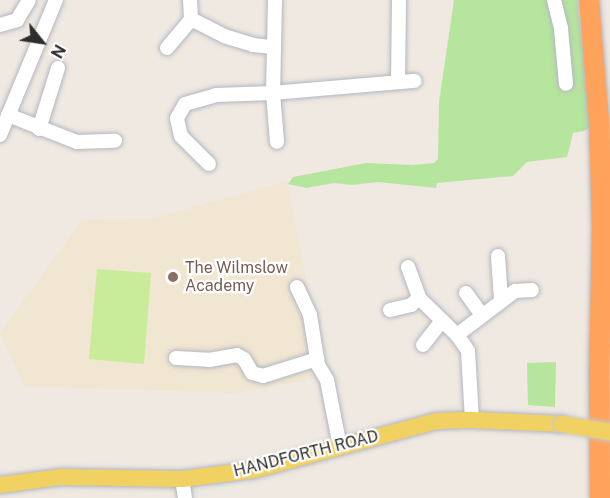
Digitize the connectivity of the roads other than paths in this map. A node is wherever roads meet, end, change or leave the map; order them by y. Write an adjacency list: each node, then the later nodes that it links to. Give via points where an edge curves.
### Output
1 (29, 0): 9 (street, via 17,20)
2 (56, 0): 17 (street)
3 (190, 0): 8 (street)
4 (275, 0): 10 (street)
5 (399, 0): 14 (street)
6 (554, 0): 15 (street)
7 (589, 0): 43 (highway, via 599,121 602,228)
8 (190, 20): 10 (street, via 224,36); 11 (street)
9 (0, 25)
10 (273, 47): 16 (street)
11 (167, 48)
12 (58, 68): 18 (street)
13 (414, 81): 14 (street)
14 (398, 82): 16 (street)
15 (566, 84)
16 (273, 93): 21 (street); 22 (street, via 216,95 185,104 177,118 181,136)
17 (8, 116): 18 (street); 19 (street)
18 (39, 129): 20 (street, via 77,142)
19 (0, 135)
20 (115, 141)
21 (277, 142)
22 (209, 164)
23 (498, 256): 29 (street)
24 (408, 267): 28 (street)
25 (297, 287): 36 (street, via 310,315)
26 (532, 290): 29 (street, via 514,291)
27 (466, 292): 31 (street)
28 (419, 298): 30 (street, via 411,305); 32 (street)
29 (501, 300): 31 (street)
30 (390, 310)
31 (482, 315): 33 (street)
32 (442, 321): 33 (street); 34 (street)
33 (457, 335): 37 (street, via 471,363)
34 (423, 345)
35 (176, 358): 36 (street, via 209,360 237,355 252,373 263,376)
36 (317, 359): 39 (street, via 327,380)
37 (472, 420): 38 (main road, HANDFORTH ROAD, bridge, via 562,424); 39 (main road, HANDFORTH ROAD, via 437,421)
38 (610, 432)
39 (340, 447): 40 (main road, HANDFORTH ROAD, via 254,470)
40 (182, 479): 41 (main road, HANDFORTH ROAD, via 61,477); 42 (street)
41 (0, 485)
42 (185, 498)
43 (600, 498)

